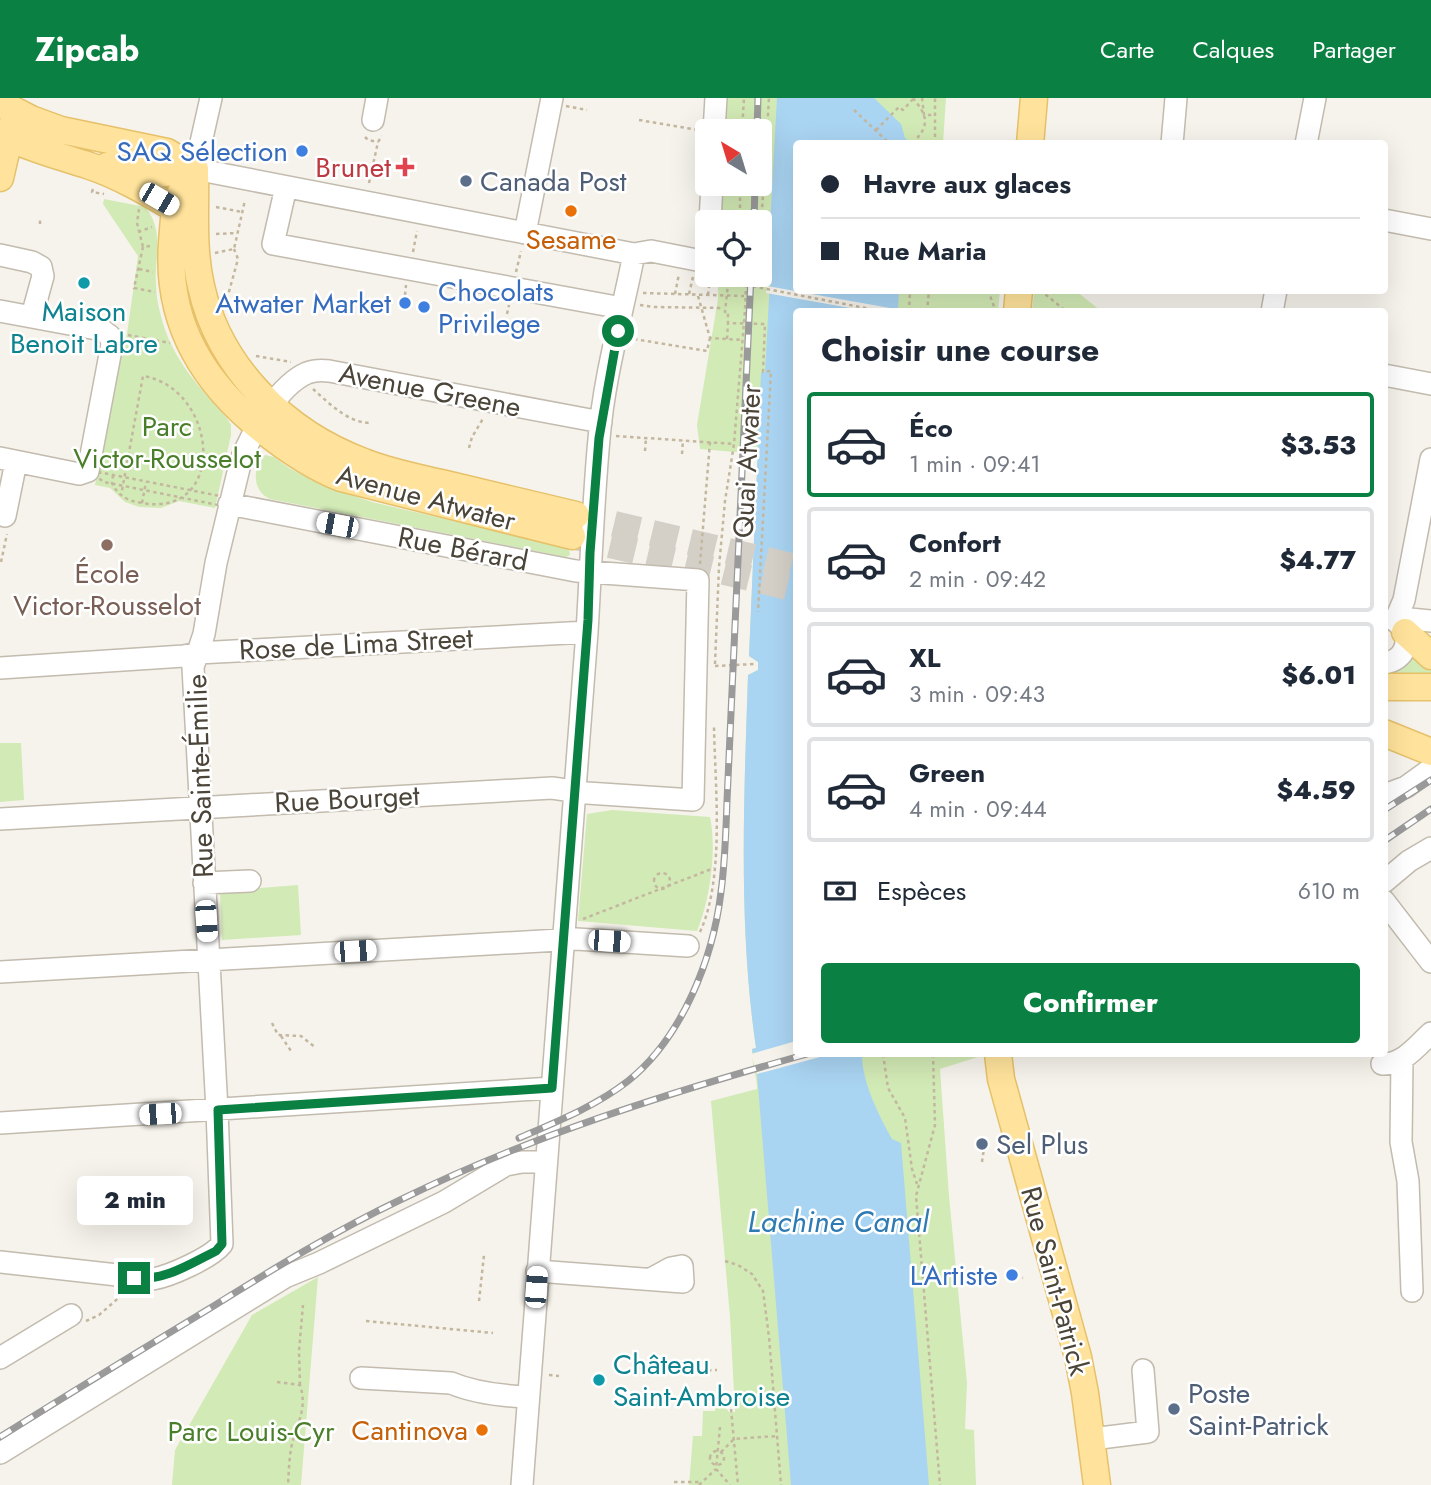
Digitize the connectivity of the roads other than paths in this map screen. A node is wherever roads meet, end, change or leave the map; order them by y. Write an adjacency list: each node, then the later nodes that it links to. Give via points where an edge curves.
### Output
1 (211, 98): 16 (street)
2 (377, 98): 10 (street)
3 (716, 98): 9 (street)
4 (1034, 98): 12 (main road)
5 (1176, 98): 13 (street)
6 (1315, 98): 14 (street)
7 (557, 102): 22 (street)
8 (10, 104): 11 (main road); 16 (main road, via 50,127 167,152)
9 (712, 119)
10 (377, 128)
11 (5, 136): 15 (main road); 17 (main road)
12 (1030, 140)
13 (1172, 140)
14 (1307, 140)
15 (88, 165): 16 (main road, via 163,173); 19 (main road, via 137,187)
16 (195, 169): 18 (street); 19 (main road); 31 (main road, Avenue Atwater, via 196,255 206,306)
17 (0, 178)
18 (286, 187): 22 (street); 26 (street, via 273,244)
19 (166, 216): 31 (main road, Avenue Atwater, via 176,309 194,354 217,386)
20 (1388, 221): 21 (street)
21 (1431, 229)
22 (523, 242): 23 (street)
23 (634, 254): 25 (street, via 651,251); 26 (street)
24 (0, 255): 28 (street, via 41,267 43,276)
25 (695, 268)
26 (631, 307): 32 (street)
27 (0, 310): 28 (street)
28 (32, 316): 34 (street, via 116,336 89,470 79,474)
29 (1388, 376): 30 (street)
30 (1431, 384)
31 (265, 416): 32 (street, Avenue Greene, via 299,378 320,370); 35 (street, Rue Sainte-Émilie); 37 (main road, Avenue Atwater, via 365,463)
32 (609, 429): 38 (street)
33 (1431, 459): 40 (street, via 1404,600)
34 (8, 460): 36 (street)
35 (222, 502): 38 (street, Rue Bérard); 42 (street, Rue Sainte-Émilie)
36 (7, 520)
37 (574, 525)
38 (590, 571): 41 (street); 53 (street, Rue Bérard, via 699,576)
39 (1431, 621): 40 (street, via 1410,619)
40 (1395, 624): 43 (main road); 44 (street, via 1407,642 1404,652)
41 (587, 632): 42 (street, Rose de Lima Street); 51 (street)
42 (198, 653): 45 (street, Rose de Lima Street); 54 (street, Rue Sainte-Émilie, via 192,675)
43 (1431, 656)
44 (1388, 662)
45 (0, 668)
46 (1388, 687): 47 (main road)
47 (1431, 687)
48 (1388, 735): 50 (main road)
49 (1388, 756): 50 (main road)
50 (1426, 759): 52 (street, via 1406,787)
51 (575, 791): 53 (street, Rue Bourget); 54 (street, Rue Bourget, via 552,788); 61 (street)
52 (1388, 794)
53 (693, 800)
54 (199, 807): 55 (street, Rue Bourget); 59 (street, Rue Sainte-Émilie)
55 (0, 819)
56 (1431, 848): 57 (street)
57 (1388, 879)
58 (250, 881): 59 (street)
59 (204, 883): 63 (street, Rue Sainte-Émilie)
60 (1388, 906): 64 (street)
61 (563, 940): 62 (street); 63 (street); 68 (street)
62 (693, 941)
63 (208, 959): 65 (street); 69 (street, Rue Sainte-Émilie)
64 (1431, 962)
65 (0, 972)
66 (1431, 1033): 75 (street, via 1392,1062 1408,1181)
67 (999, 1066): 81 (main road, Rue Saint-Patrick, via 1073,1339)
68 (552, 1088): 69 (street); 71 (street)
69 (218, 1110): 70 (street); 72 (street, Rue Sainte-Émilie, via 216,1251 153,1279)
70 (0, 1123)
71 (546, 1162): 73 (street); 82 (street, via 501,1167 443,1202 293,1272)
72 (0, 1262)
73 (537, 1271): 74 (street, via 651,1279); 80 (street)
74 (683, 1274)
75 (1412, 1292)
76 (78, 1318): 77 (street)
77 (0, 1359)
78 (1143, 1370): 81 (street, via 1148,1432)
79 (361, 1378): 80 (street, via 451,1383 479,1390 493,1386)
80 (529, 1393): 83 (street)
81 (1092, 1438): 84 (main road, Rue Saint-Patrick)
82 (0, 1453)
83 (522, 1485)
84 (1097, 1485)

